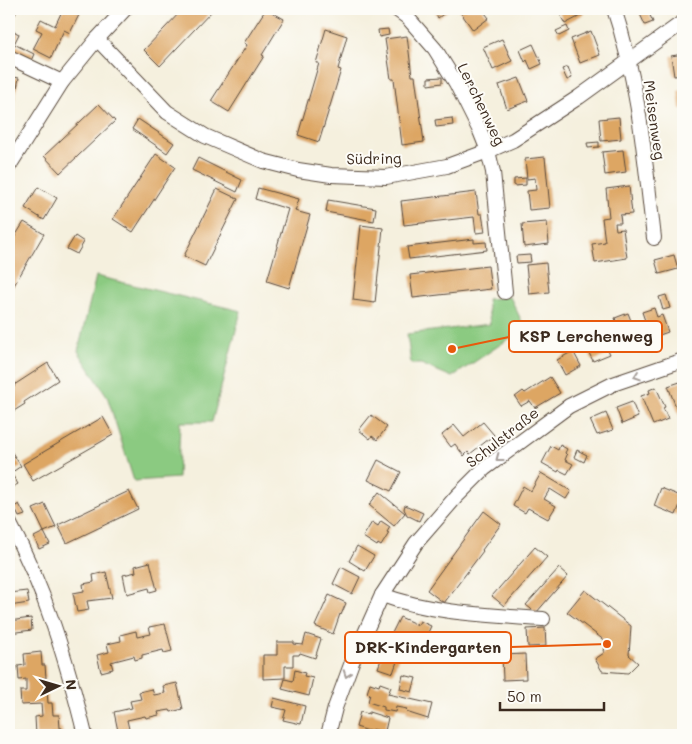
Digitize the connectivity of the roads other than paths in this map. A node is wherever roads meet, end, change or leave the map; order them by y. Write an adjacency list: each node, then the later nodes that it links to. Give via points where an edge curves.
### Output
1 (125, 9): 5 (street)
2 (396, 9): 9 (street, Lerchenweg, via 408,17 435,49 456,83)
3 (614, 9): 7 (street, Meisenweg)
4 (683, 22): 7 (street, Südring)
5 (97, 40): 8 (street); 9 (street, Südring, via 167,112 206,136 263,161 321,174 386,177 447,166)
6 (9, 57): 8 (street)
7 (629, 59): 9 (street, Südring, via 536,126); 11 (street, Meisenweg)
8 (62, 82): 10 (street)
9 (488, 151): 12 (street, Lerchenweg)
10 (10, 163)
11 (654, 238)
12 (505, 292)
13 (683, 360): 15 (street, Schulstraße, one-way to 15, via 613,384 569,406 484,469 416,543)
14 (9, 522): 17 (street, via 48,608)
15 (382, 596): 16 (street, via 431,609); 18 (street, Schulstraße, one-way to 18, via 352,662)
16 (543, 619)
17 (85, 735)
18 (328, 735)

